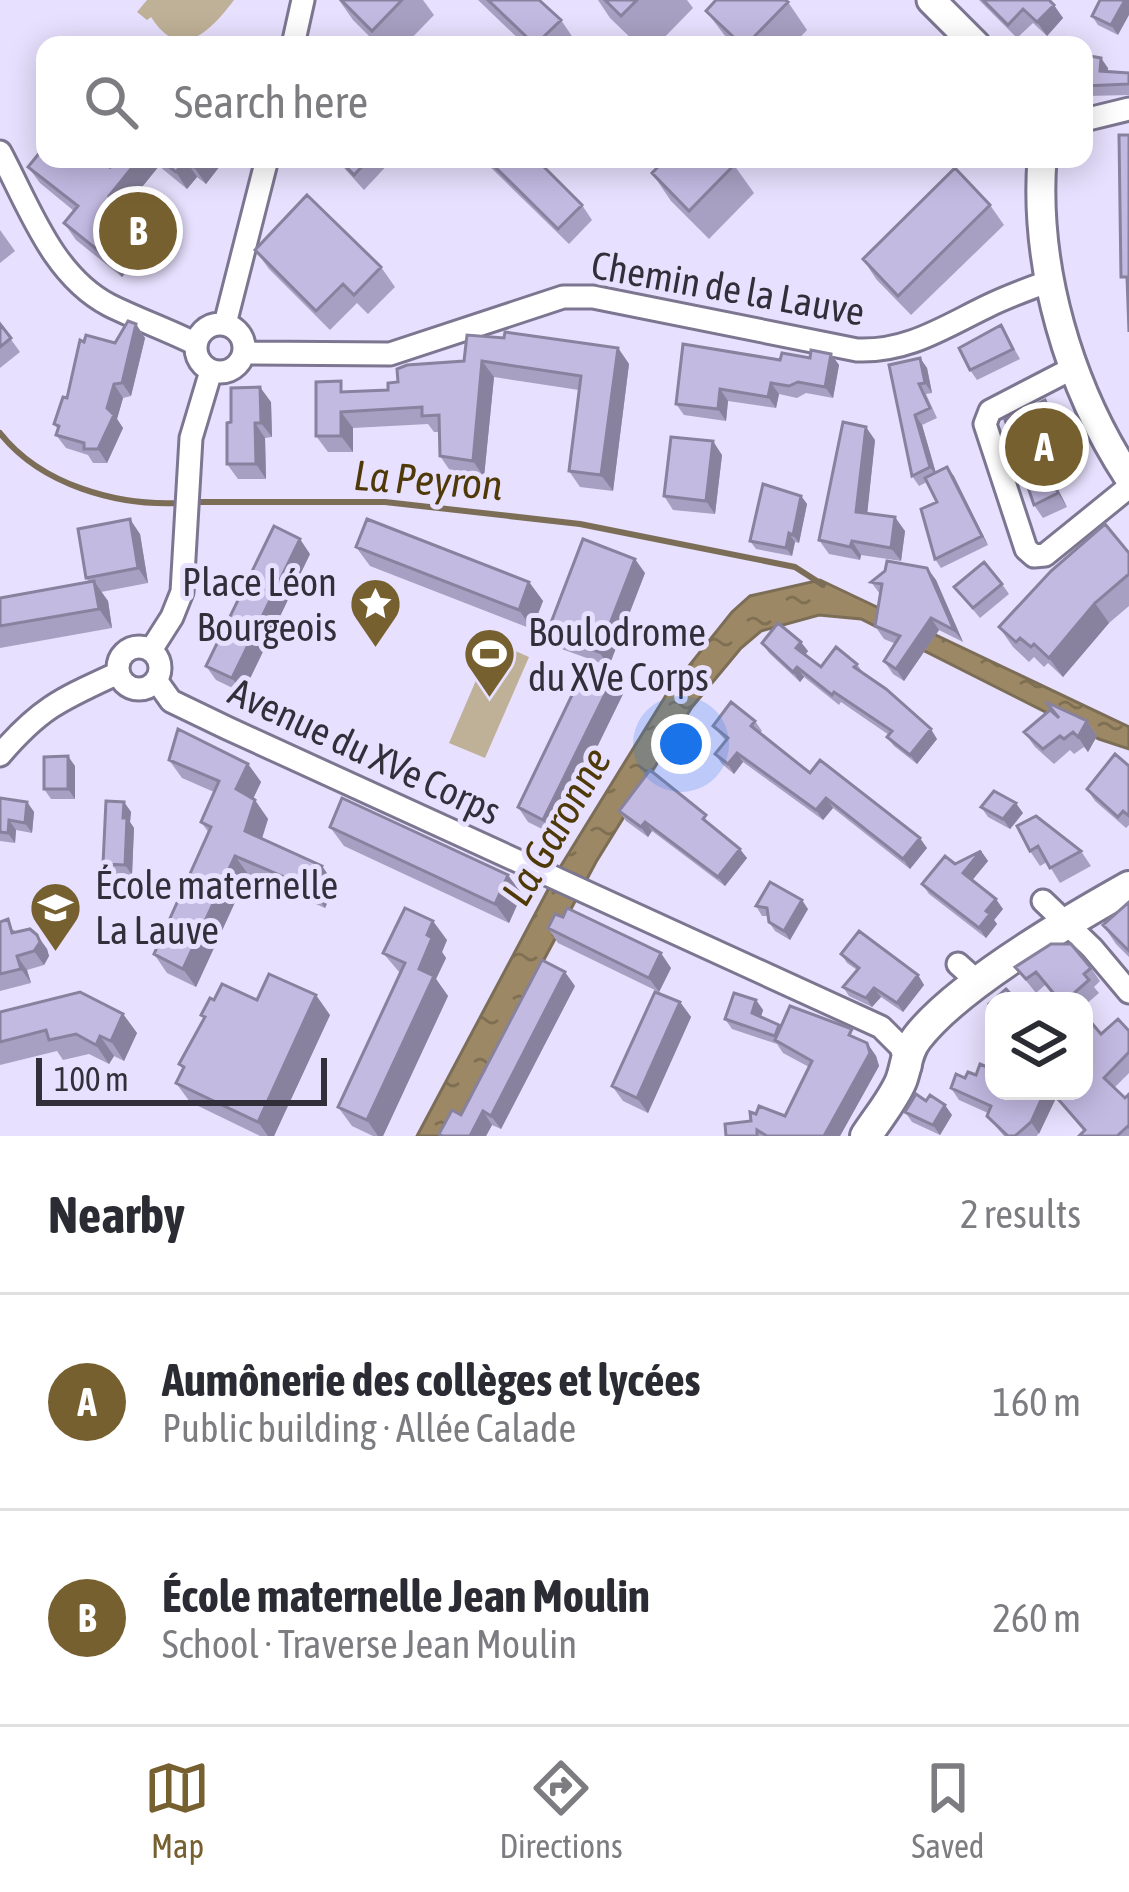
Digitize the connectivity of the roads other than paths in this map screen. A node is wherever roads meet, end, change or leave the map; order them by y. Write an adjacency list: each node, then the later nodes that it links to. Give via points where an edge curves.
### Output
1 (303, 0): 3 (street)
2 (931, 0): 4 (street)
3 (294, 36)
4 (967, 36)
5 (1129, 110): 6 (street)
6 (1093, 118)
7 (0, 152): 12 (street, via 73,279 106,304)
8 (265, 168): 11 (street)
9 (1041, 168): 10 (street)
10 (1049, 280): 13 (street, Chemin de la Lauve, via 918,341 878,351 563,297 390,354); 14 (street)
11 (226, 324): 12 (street, via 210,326); 13 (street, via 243,338)
12 (196, 344): 15 (street)
13 (244, 352): 15 (street, via 232,370)
14 (1076, 367): 16 (street); 16 (street, via 990,411 985,424 1027,549 1045,555)
15 (211, 371): 17 (street, via 191,438 182,592)
16 (1129, 482)
17 (151, 650): 18 (street, via 125,651); 19 (street, via 160,665)
18 (118, 673): 19 (street, via 135,689); 20 (street, via 30,719)
19 (156, 680): 27 (street, Avenue du XVe Corps, via 171,701)
20 (0, 755)
21 (1129, 887): 23 (main road)
22 (1042, 901): 23 (street)
23 (1069, 923): 24 (main road); 25 (street)
24 (965, 982): 26 (main road); 28 (main road, via 952,1016)
25 (1129, 992)
26 (930, 1023): 27 (street, Avenue du XVe Corps); 28 (main road)
27 (881, 1027): 28 (street, Avenue du XVe Corps)
28 (906, 1070): 29 (main road)
29 (866, 1136)

